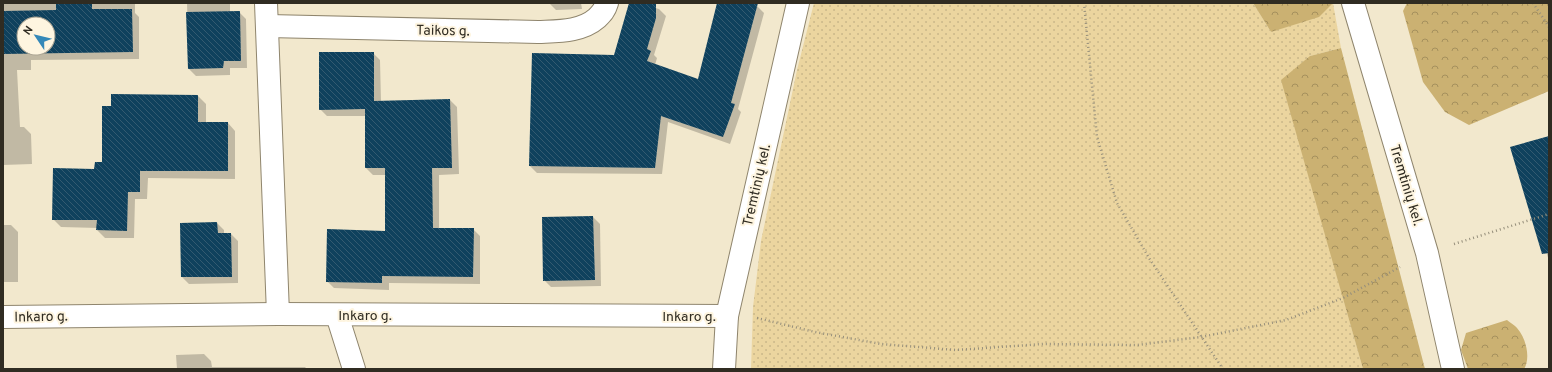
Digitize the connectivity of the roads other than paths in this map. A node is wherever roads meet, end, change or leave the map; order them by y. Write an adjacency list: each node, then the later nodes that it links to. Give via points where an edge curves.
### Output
1 (266, 3): 5 (street)
2 (607, 3): 5 (street, Taikos g., via 606,10 589,24 567,31)
3 (798, 3): 8 (street, Tremtinių kel.)
4 (1353, 3): 12 (street, Tremtinių kel., via 1427,253)
5 (268, 26): 6 (street)
6 (278, 314): 7 (street, Inkaro g.); 9 (street, Inkaro g.)
7 (337, 315): 8 (street, Inkaro g.); 10 (street)
8 (726, 316): 11 (street, Tremtinių kel.)
9 (3, 317)
10 (354, 369)
11 (724, 369)
12 (1453, 369)

